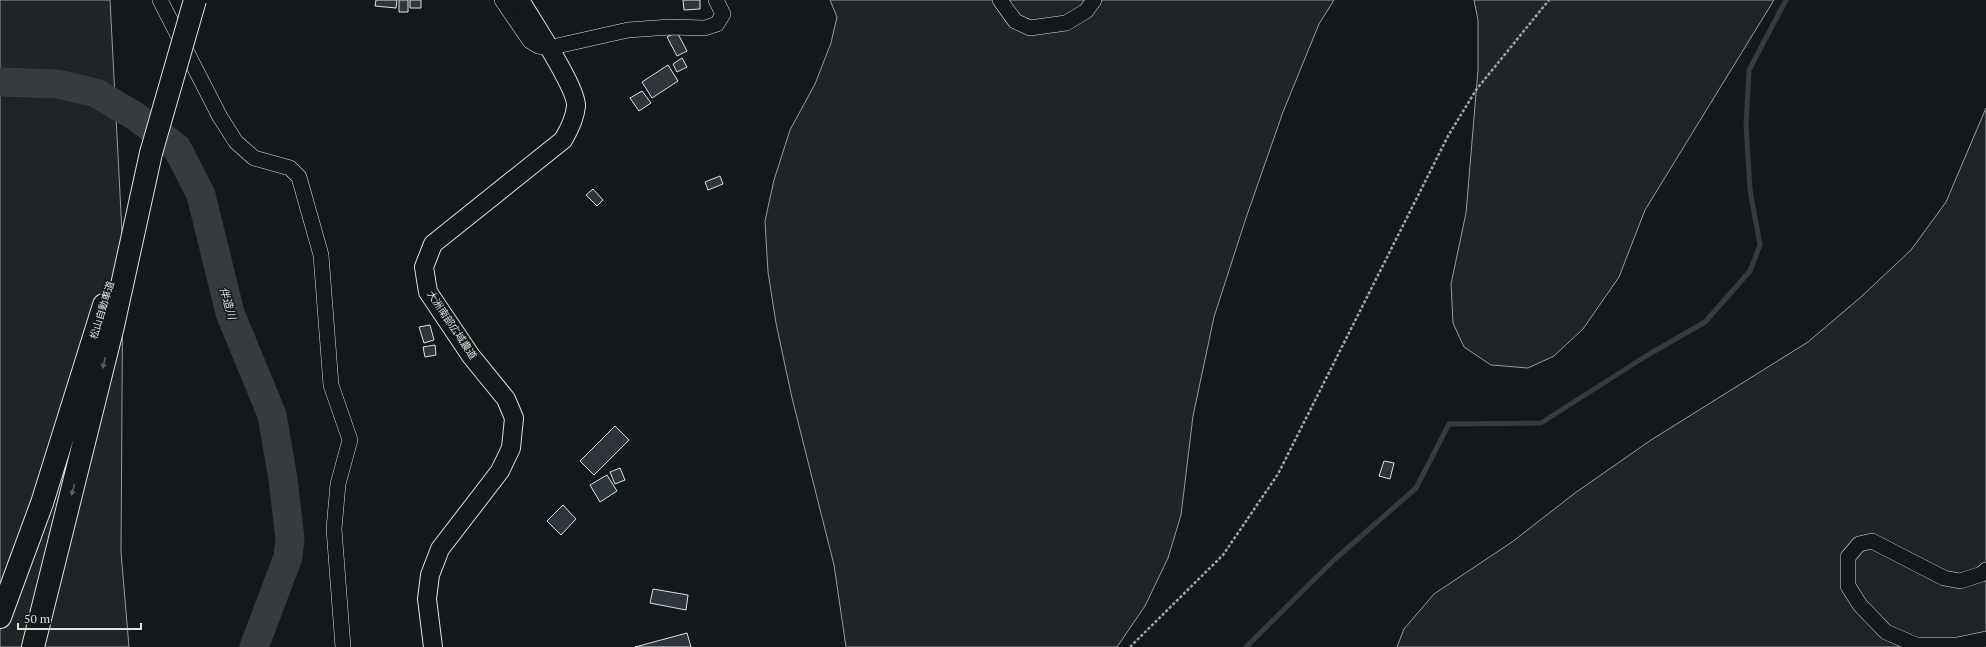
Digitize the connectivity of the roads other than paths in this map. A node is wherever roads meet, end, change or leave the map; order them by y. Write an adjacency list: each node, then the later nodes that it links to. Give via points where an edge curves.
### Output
1 (160, 0): 16 (street, via 220,117 236,142 254,158 290,168 299,177 301,184 321,255 331,386 350,440 338,484 334,528)
2 (195, 0): 9 (highway, 松山自動車道, bridge)
3 (502, 0): 8 (street, via 530,41)
4 (520, 0): 8 (street, 大洲南部広域農道)
5 (716, 0): 8 (street, via 723,14 717,24 705,28 628,30)
6 (1000, 0): 7 (street, via 1015,21 1030,28 1066,23 1086,11)
7 (1094, 0)
8 (548, 48): 17 (street, 大洲南部広域農道, via 568,81 576,105 571,126 563,140 433,244 424,267 428,292 471,356 506,398 514,418 511,448 500,471 440,549 430,575 427,600)
9 (106, 324): 10 (highway, 松山自動車道); 15 (highway, one-way to 15)
10 (42, 503): 12 (highway); 13 (highway, 松山自動車道)
11 (1986, 570): 14 (street, via 1982,574 1960,581 1944,578 1872,541 1859,544 1848,557 1848,586 1860,605 1886,632 1916,645 1957,645)
12 (0, 583)
13 (0, 617)
14 (1986, 639)
15 (33, 647)
16 (343, 647)
17 (433, 647)

